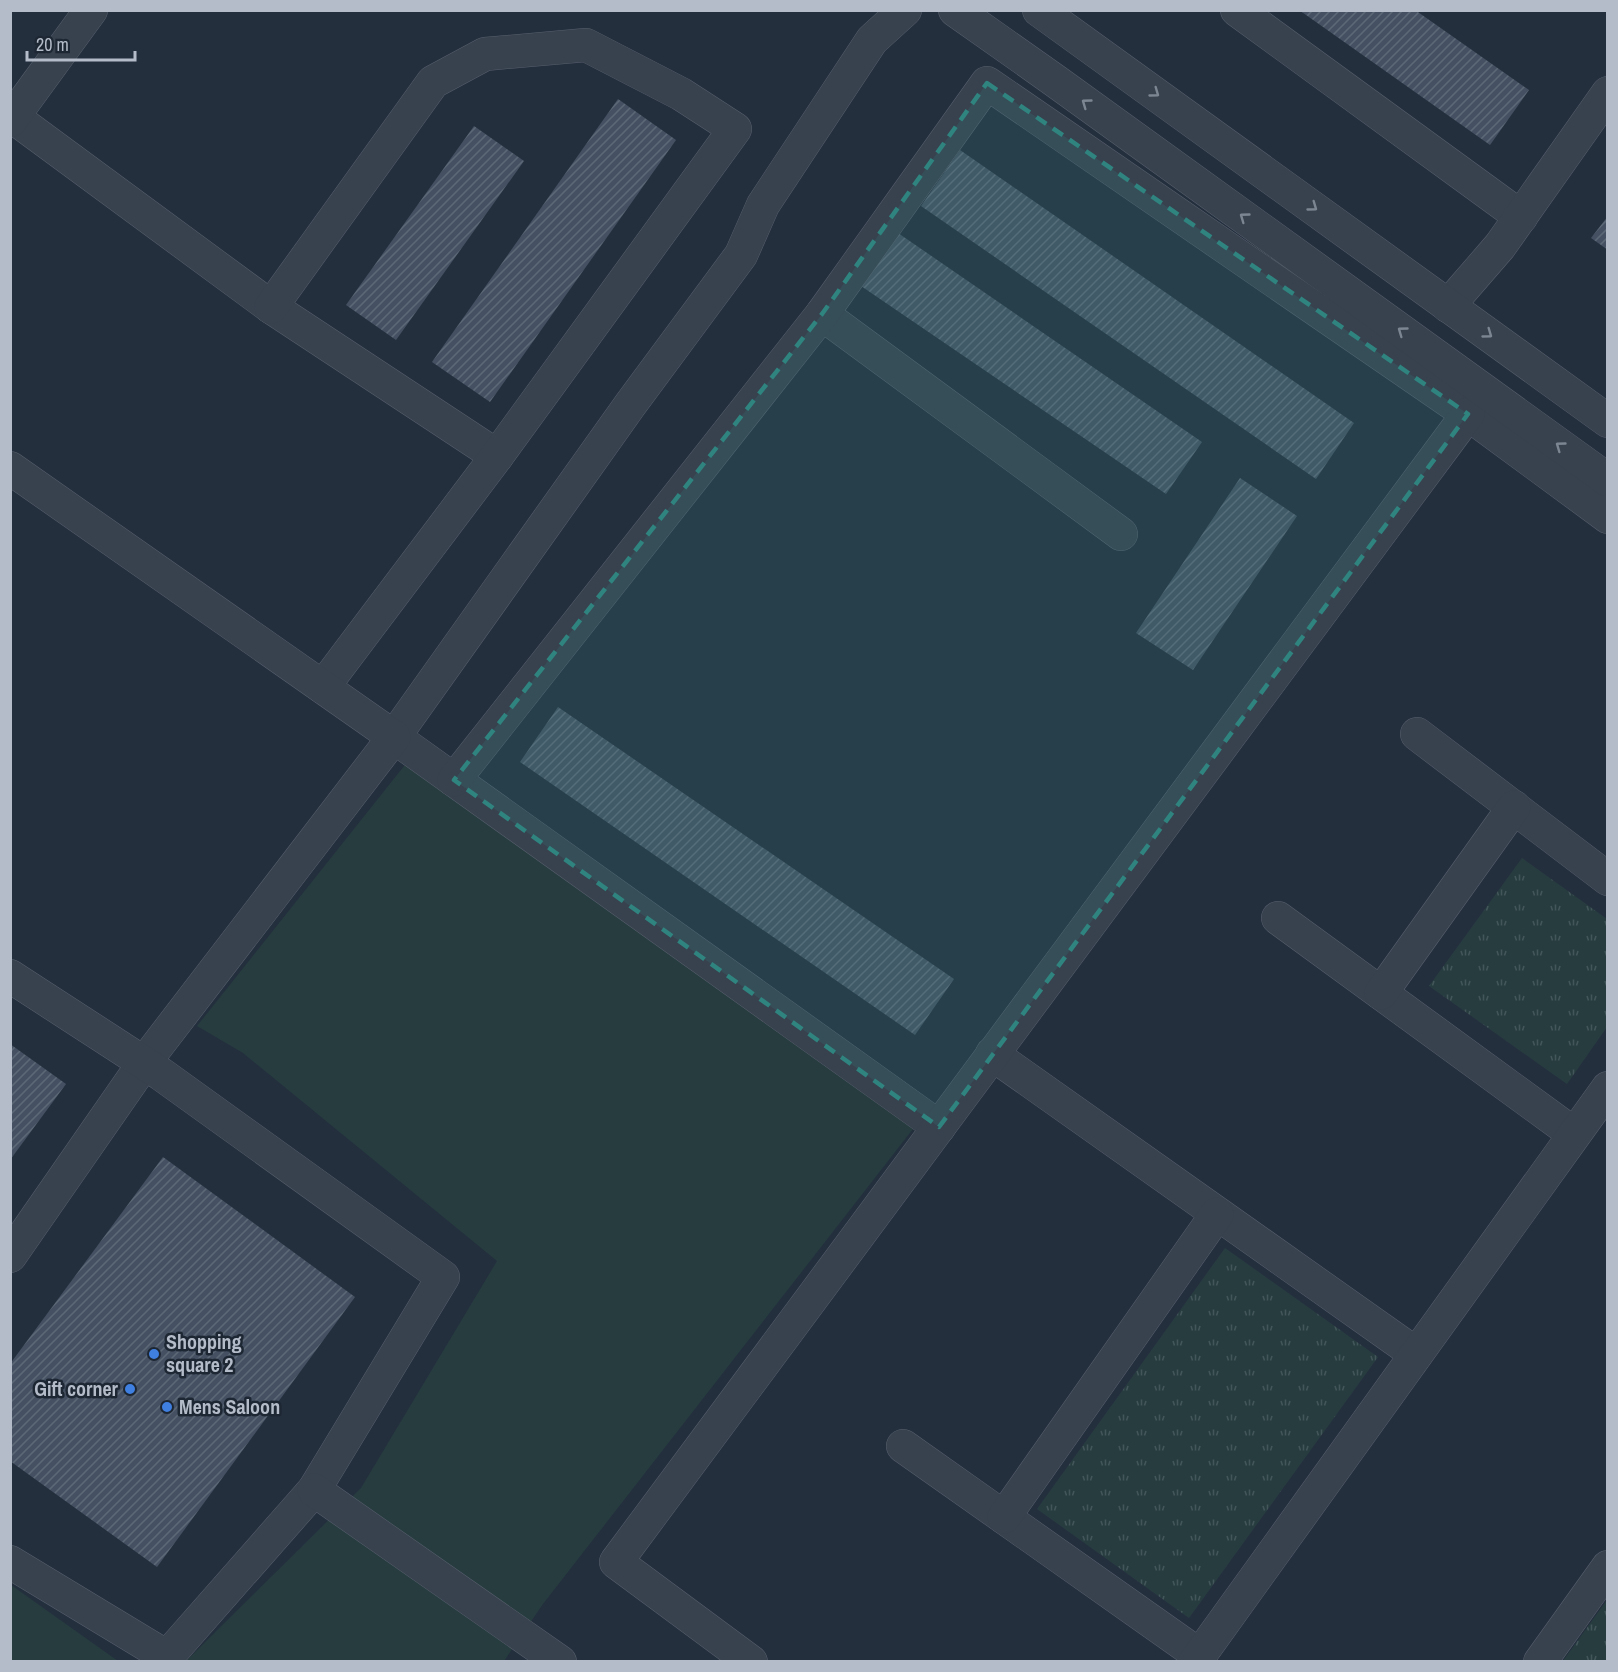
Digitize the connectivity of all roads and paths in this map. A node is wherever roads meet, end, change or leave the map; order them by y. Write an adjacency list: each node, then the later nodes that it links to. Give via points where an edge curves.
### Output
1 (91, 10): 7 (street)
2 (905, 10): 21 (street, via 872,40 763,205 741,255)
3 (955, 10): 16 (street, one-way to 3)
4 (1039, 10): 9 (street, one-way to 9)
5 (1237, 10): 8 (street)
6 (1608, 93): 8 (street)
7 (12, 119): 10 (street)
8 (1521, 217): 9 (street)
9 (1448, 306): 13 (street, one-way to 13)
10 (271, 307): 14 (street); 14 (street, via 433,82 485,54 586,45 681,94 735,129)
11 (822, 314): 12 (street, via 987,82); 18 (street); 22 (street)
12 (1468, 414): 17 (street); 28 (street)
13 (1608, 421)
14 (497, 456): 19 (street)
15 (10, 468): 19 (street)
16 (1608, 480)
17 (1608, 517)
18 (1121, 534)
19 (323, 687): 21 (street)
20 (1418, 734): 23 (street)
21 (394, 737): 22 (street); 29 (street)
22 (454, 780): 31 (street)
23 (1514, 807): 24 (street); 27 (street)
24 (1608, 879)
25 (1278, 918): 27 (street)
26 (10, 976): 29 (street)
27 (1381, 993): 32 (street)
28 (992, 1054): 31 (street); 33 (street)
29 (144, 1064): 34 (street); 37 (street, via 443,1277)
30 (1608, 1088): 32 (street)
31 (939, 1126): 43 (street, via 616,1562)
32 (1574, 1134): 35 (street)
33 (1217, 1214): 35 (street); 38 (street)
34 (10, 1256)
35 (1416, 1354): 41 (street)
36 (903, 1446): 38 (street)
37 (314, 1490): 39 (street, via 167,1657); 42 (street)
38 (1004, 1517): 41 (street)
39 (10, 1562)
40 (1608, 1567): 44 (street)
41 (1197, 1659)
42 (560, 1662)
43 (751, 1662)
44 (1540, 1662)

